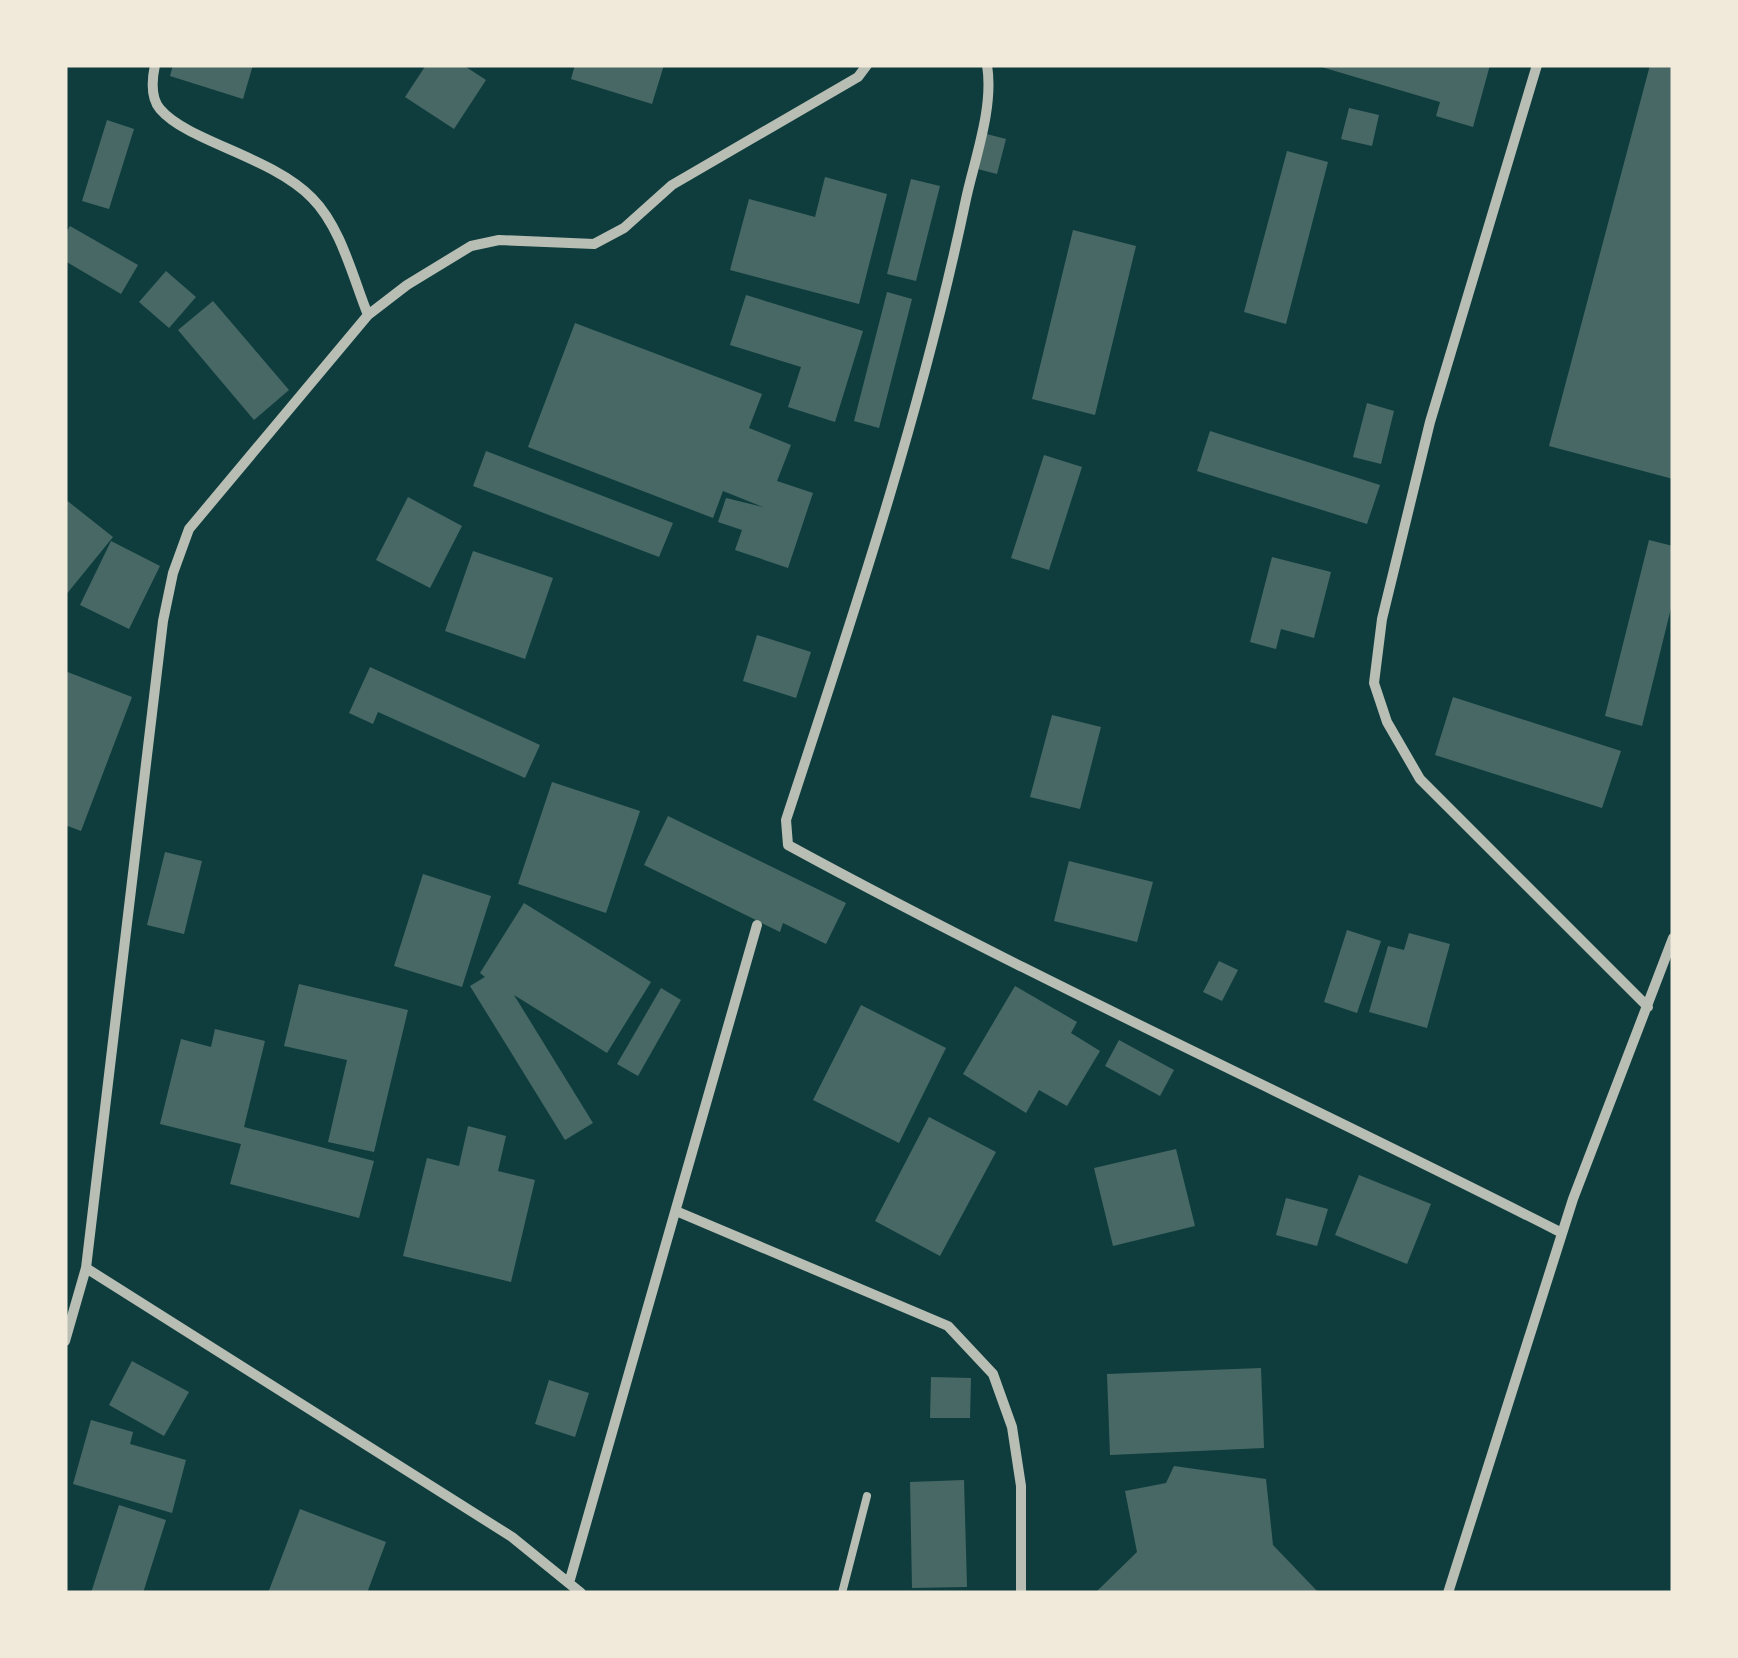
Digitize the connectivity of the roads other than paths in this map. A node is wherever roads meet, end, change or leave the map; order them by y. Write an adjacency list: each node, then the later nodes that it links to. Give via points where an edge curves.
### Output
1 (155, 65): 5 (street, via 151,82 158,107 270,164 313,198 333,227)
2 (867, 65): 5 (street, via 858,77 672,185 624,228 594,244 499,240 471,246)
3 (988, 65): 10 (street, via 956,247 856,605 786,820 788,845)
4 (1537, 65): 8 (street, via 1430,422 1382,619 1374,683 1387,722 1420,779)
5 (368, 315): 11 (street, via 189,529 173,573)
6 (758, 926): 9 (street)
7 (1673, 938): 8 (street)
8 (1648, 1008): 10 (street)
9 (676, 1211): 14 (street); 17 (street, via 948,1326 994,1374 1012,1426 1021,1486)
10 (1562, 1233): 18 (street)
11 (86, 1268): 12 (street); 14 (street, via 512,1536)
12 (65, 1342)
13 (867, 1496): 16 (lane)
14 (569, 1582): 15 (street)
15 (581, 1593)
16 (842, 1593)
17 (1021, 1593)
18 (1448, 1593)

